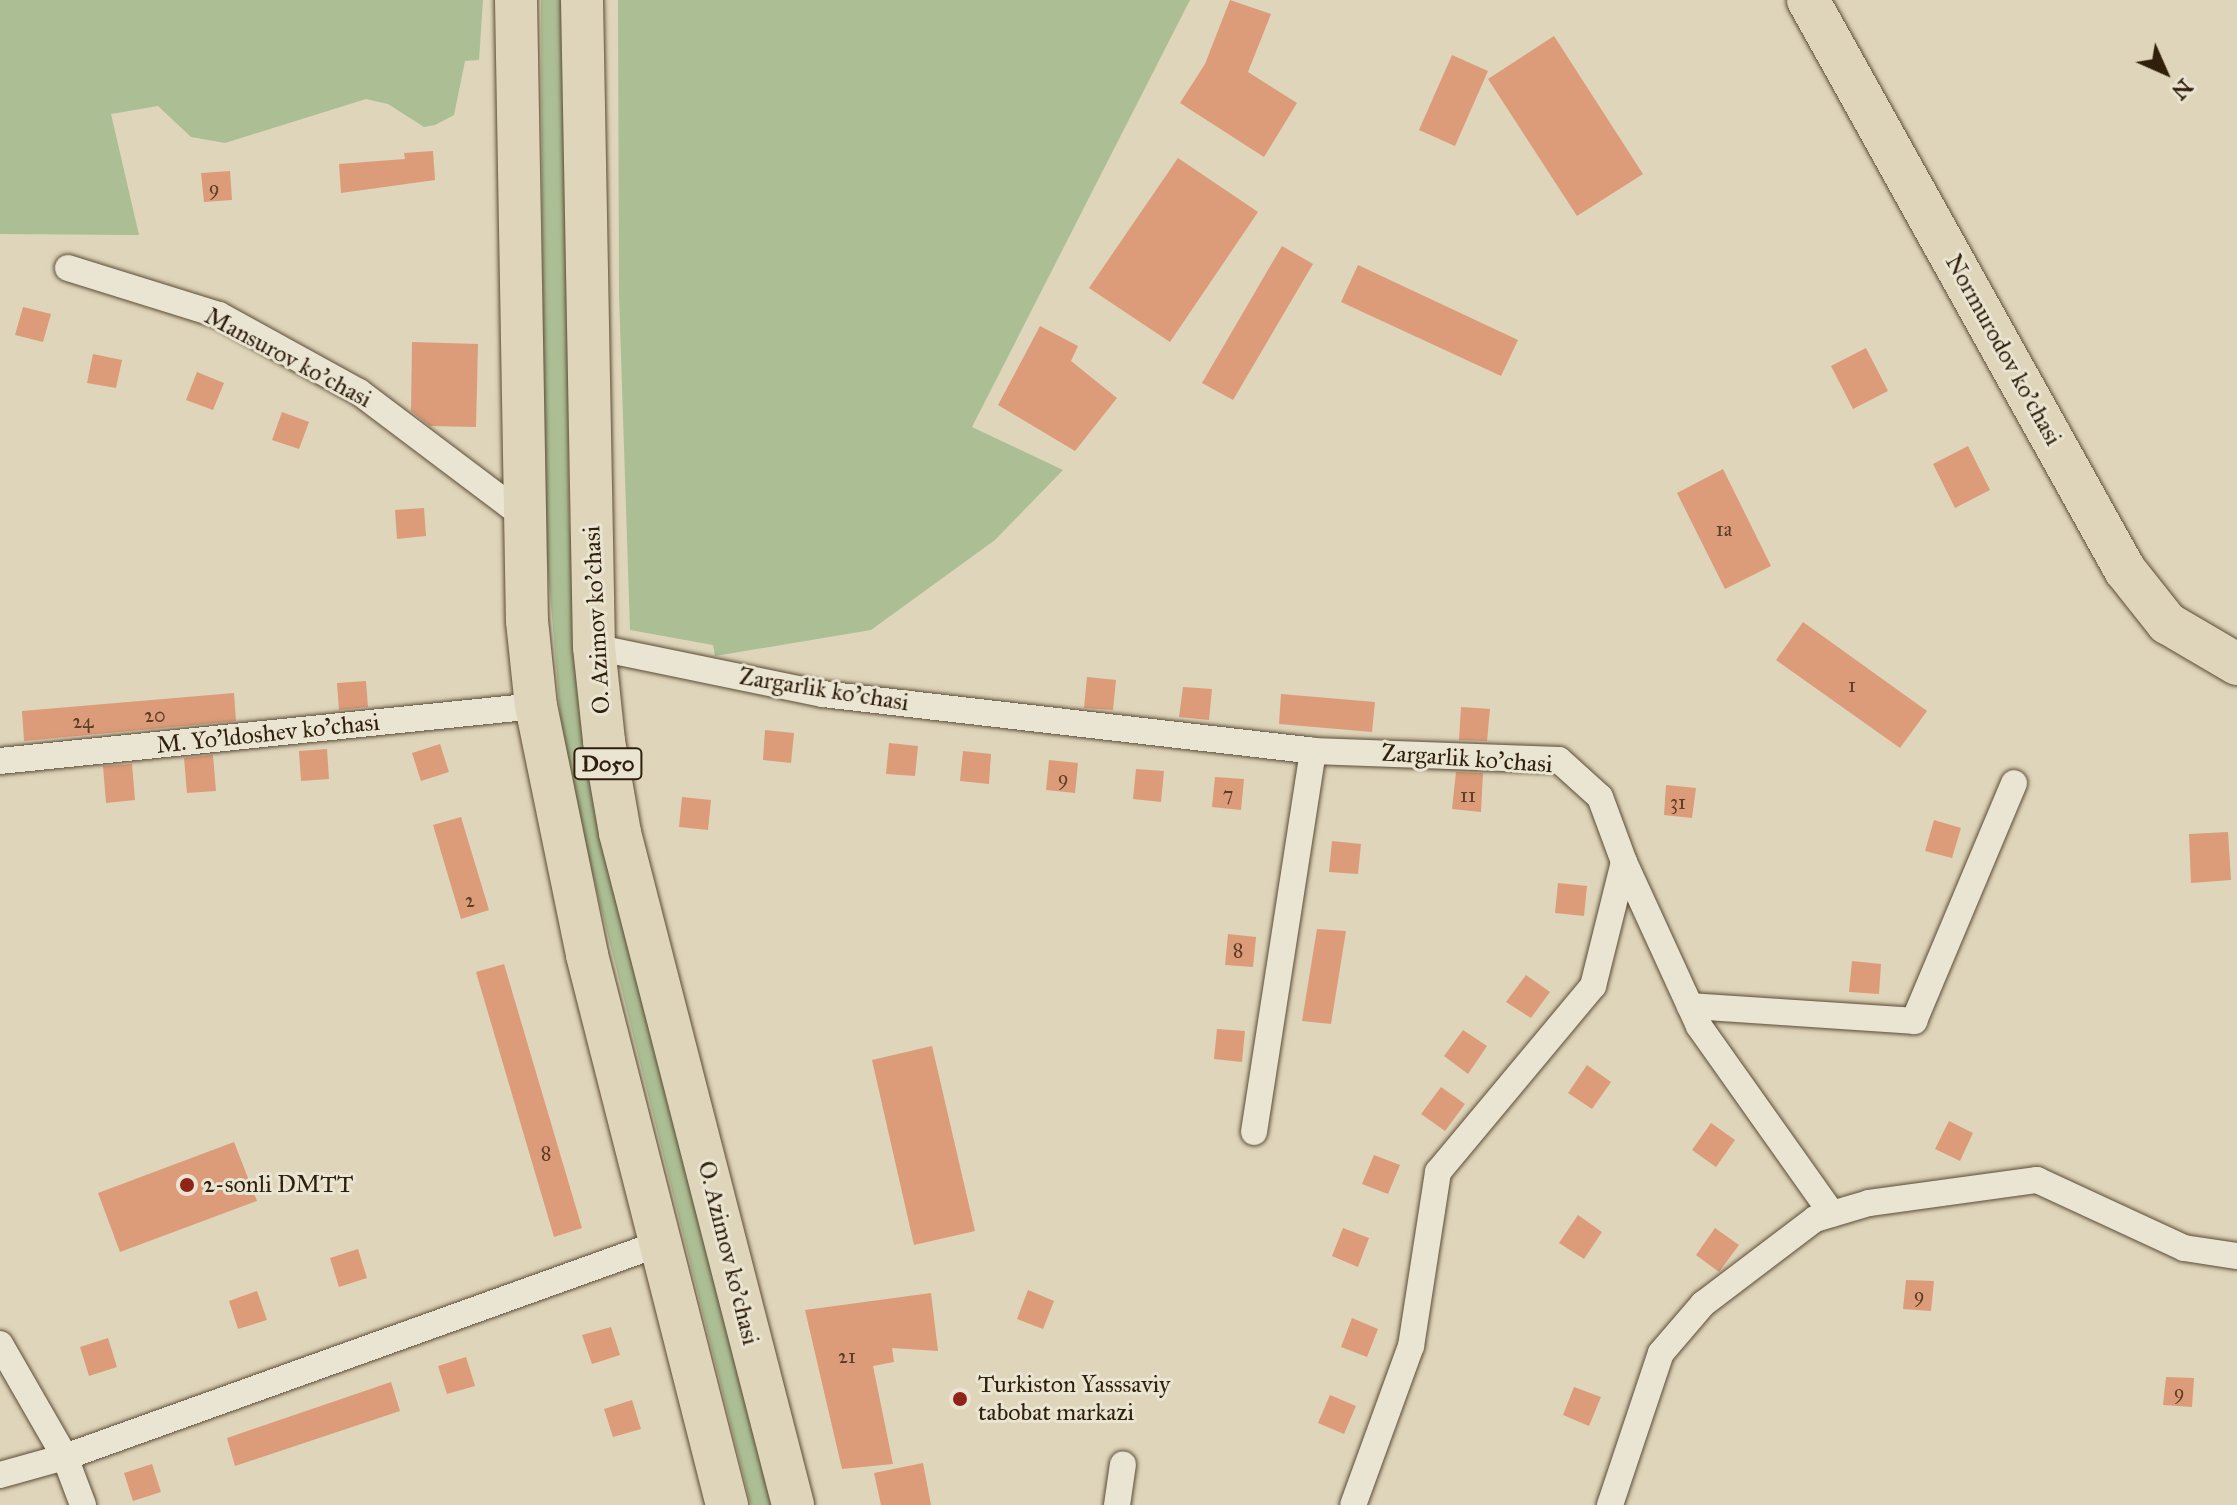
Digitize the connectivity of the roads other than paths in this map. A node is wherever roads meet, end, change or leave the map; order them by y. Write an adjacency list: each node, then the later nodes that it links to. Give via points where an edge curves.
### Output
1 (516, 0): 5 (main road, D050)
2 (582, 0): 6 (main road, O. Azimov ko'chasi / D050)
3 (1808, 0): 7 (main road, Normurodov ko'chasi, via 2125,570 2167,623)
4 (68, 268): 5 (street, Mansurov ko'chasi, via 219,315 359,392)
5 (526, 518): 8 (main road, D050, via 527,621)
6 (594, 647): 9 (street, Zargarlik ko'chasi, via 823,694); 24 (main road, O. Azimov ko'chasi / D050, via 620,833)
7 (2237, 664)
8 (536, 706): 10 (street, M. Yo'ldoshev ko'chasi); 16 (main road, D050, via 587,955)
9 (1313, 751): 12 (street, Zargarlik ko'chasi, via 1559,760 1600,797); 14 (street)
10 (0, 761)
11 (2014, 783): 13 (street, via 1914,1021)
12 (1624, 862): 13 (street, Zargarlik ko'chasi); 26 (street, via 1593,986 1438,1172 1411,1346)
13 (1690, 1006): 15 (street, Zargarlik ko'chasi)
14 (1254, 1132)
15 (1832, 1214): 17 (street, via 1869,1203 2037,1180 2184,1248); 27 (street, via 1815,1219 1703,1304 1661,1353)
16 (661, 1243): 19 (street); 23 (main road, D050)
17 (2237, 1256)
18 (0, 1344): 19 (street)
19 (65, 1457): 21 (street); 22 (street)
20 (1123, 1464): 25 (street)
21 (0, 1475)
22 (83, 1505)
23 (727, 1505)
24 (793, 1505)
25 (1117, 1505)
26 (1353, 1505)
27 (1610, 1505)

